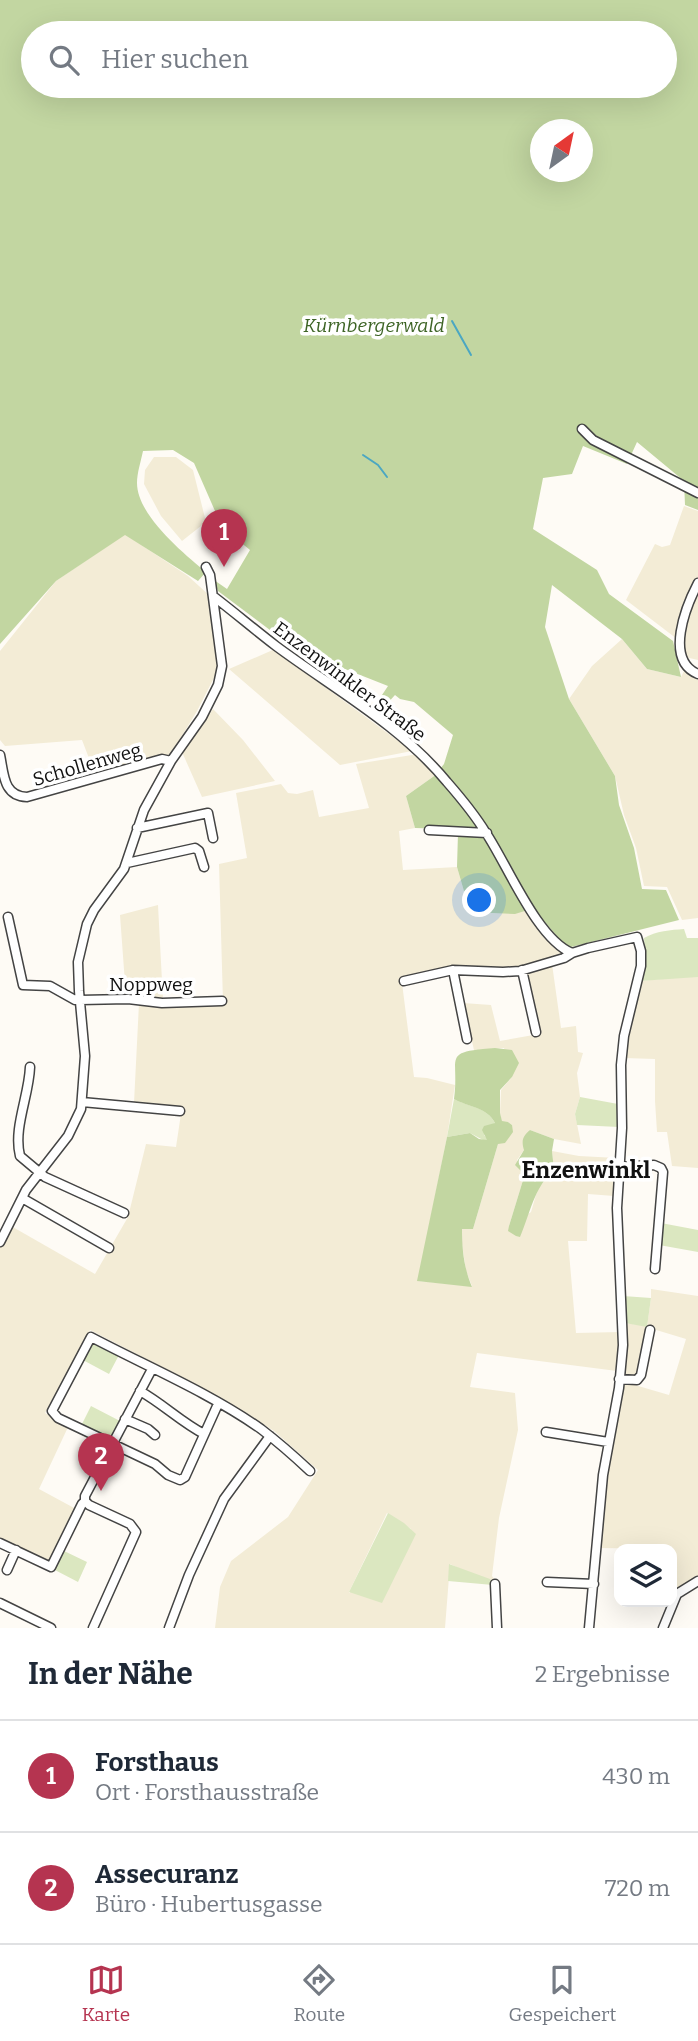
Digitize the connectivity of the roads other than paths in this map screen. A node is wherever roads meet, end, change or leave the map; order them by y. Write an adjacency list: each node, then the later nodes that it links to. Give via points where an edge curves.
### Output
1 (582, 429): 2 (street, via 593,440)
2 (698, 493)
3 (206, 567): 5 (street)
4 (698, 583): 6 (street, via 679,639 683,657)
5 (213, 596): 8 (street, via 222,666 218,685); 11 (street, Enzenwinkler Straße, via 399,734 447,781)
6 (698, 674)
7 (0, 755): 8 (street, Schollenweg, via 7,786 22,797 162,759)
8 (171, 761): 9 (street)
9 (137, 828): 12 (street, via 208,813); 13 (street)
10 (429, 830): 11 (street)
11 (487, 833): 16 (street, Enzenwinkler Straße, via 530,910 560,946)
12 (213, 838)
13 (127, 863): 14 (street, via 195,848); 20 (street, via 87,924 78,961)
14 (204, 867)
15 (8, 917): 20 (street, via 23,985 50,986)
16 (572, 953): 18 (street); 27 (street, via 637,937 641,951 621,1065)
17 (453, 970): 18 (street); 19 (street); 23 (street)
18 (522, 970): 22 (street)
19 (404, 981)
20 (80, 1000): 21 (street, Noppweg); 25 (street, via 85,1056)
21 (222, 1001)
22 (536, 1032)
23 (467, 1039)
24 (30, 1067): 28 (street, via 19,1152)
25 (82, 1102): 26 (street); 28 (street, via 68,1136)
26 (180, 1111)
27 (620, 1167): 33 (street, via 654,1165 663,1172); 36 (street)
28 (39, 1172): 29 (street); 30 (street)
29 (22, 1198): 31 (street); 32 (street)
30 (124, 1213)
31 (0, 1242)
32 (109, 1248)
33 (655, 1269)
34 (650, 1330): 36 (street, via 641,1375 637,1380)
35 (152, 1369): 37 (street); 38 (street); 45 (street, via 91,1337 56,1401 52,1411 58,1418)
36 (620, 1379): 44 (street)
37 (140, 1391): 39 (street); 41 (street)
38 (218, 1404): 41 (street); 43 (street)
39 (125, 1419): 42 (street); 45 (street)
40 (546, 1432): 44 (street)
41 (204, 1434): 45 (street, via 180,1480)
42 (155, 1435)
43 (270, 1436): 46 (street); 60 (street, via 224,1499)
44 (608, 1442): 54 (street)
45 (112, 1444): 47 (street)
46 (310, 1471)
47 (85, 1501): 49 (street, via 51,1567); 59 (street, via 130,1524 136,1532)
48 (0, 1543): 49 (street)
49 (16, 1550): 50 (street)
50 (7, 1570)
51 (698, 1581): 63 (street, via 677,1594)
52 (547, 1583): 54 (street)
53 (495, 1584): 61 (street)
54 (594, 1584): 62 (street)
55 (0, 1604): 56 (street)
56 (30, 1618): 57 (street); 58 (street)
57 (27, 1628)
58 (51, 1628)
59 (93, 1628)
60 (169, 1628)
61 (497, 1628)
62 (589, 1628)
63 (663, 1628)

